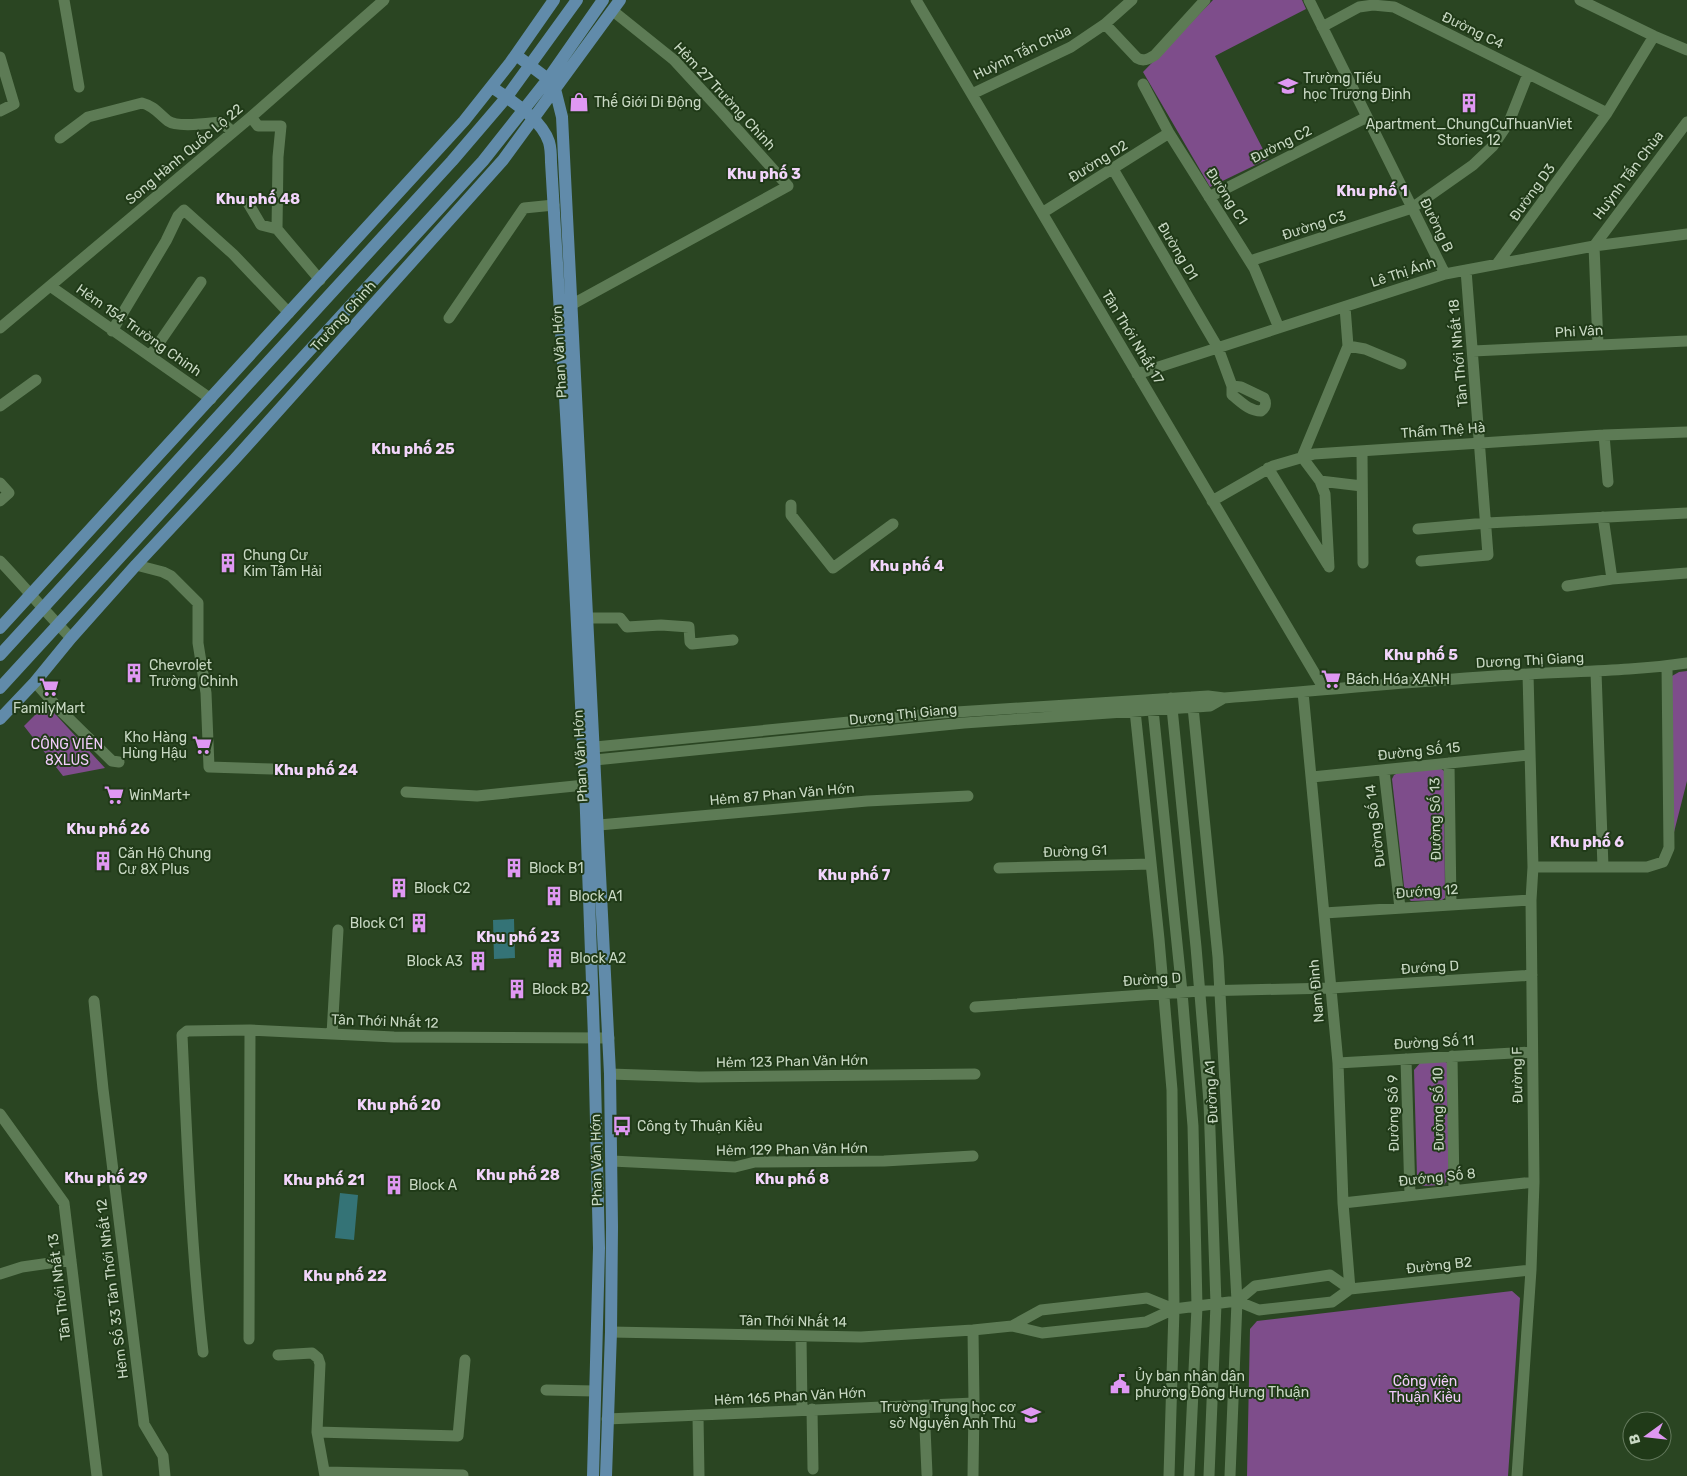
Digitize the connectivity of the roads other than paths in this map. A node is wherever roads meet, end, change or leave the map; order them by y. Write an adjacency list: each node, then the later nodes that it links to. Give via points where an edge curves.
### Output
1 (64, 0): 23 (street)
2 (384, 0): 30 (street, Song Hành Quốc Lộ 22)
3 (554, 0): 17 (main road)
4 (577, 0): 19 (main road, Trường Chinh)
5 (620, 0): 12 (main road, Trường Chinh)
6 (916, 0): 25 (street, Tân Thới Nhất 17)
7 (1132, 0): 13 (street, Huỳnh Tấn Chùa)
8 (1205, 0): 13 (street, via 1147,60 1137,58)
9 (1309, 0): 14 (street, Đường B)
10 (1580, 0): 15 (street)
11 (602, 1): 12 (main road); 21 (main road, Trường Chinh)
12 (613, 11): 21 (main road, Trường Chinh); 52 (street, Hẻm 27 Trường Chinh, via 674,60 788,186)
13 (1106, 24): 25 (street, Huỳnh Tấn Chùa, via 1071,47)
14 (1322, 27): 20 (street, Đường C4, via 1359,8 1374,5 1394,7); 31 (street, Đường B)
15 (1654, 36): 16 (street); 28 (street, Đường D3)
16 (1687, 50)
17 (516, 55): 19 (main road); 24 (main road)
18 (0, 57): 27 (street, via 14,104)
19 (530, 66): 21 (main road); 26 (main road, Trường Chinh)
20 (1528, 74): 28 (street, Đường C4); 40 (street, Đường C3, via 1508,122 1493,146 1473,166)
21 (552, 84): 29 (main road, Trường Chinh); 52 (main road, Phan Văn Hớn, via 562,117)
22 (1143, 84): 34 (street, Đường C1)
23 (79, 87)
24 (492, 87): 26 (main road, Phan Văn Hớn); 49 (main road)
25 (972, 94): 41 (street, Tân Thới Nhất 17)
26 (506, 98): 29 (main road, Phan Văn Hớn); 98 (main road, Trường Chinh, via 409,210)
27 (0, 111)
28 (1608, 114): 46 (street, Đường D3)
29 (528, 115): 39 (main road, Phan Văn Hớn, via 550,144); 93 (main road, Trường Chinh, via 503,160 459,211); 100 (main road, Trường Chinh)
30 (251, 117): 33 (street, Song Hành Quốc Lộ 22); 42 (street, via 258,126 280,126)
31 (1367, 117): 37 (street, Đường C2); 40 (street, Đường B)
32 (1686, 128): 44 (street, Huỳnh Tấn Chùa)
33 (233, 132): 35 (street, via 221,122 170,122 142,103 88,117); 51 (street, Song Hành Quốc Lộ 22)
34 (1169, 133): 36 (street, Đường D2); 37 (street, Đường C1)
35 (60, 138)
36 (1113, 169): 41 (street, Đường D2); 62 (street, Đường D1)
37 (1208, 197): 45 (street, Đường C1)
38 (248, 203): 42 (street, via 261,225)
39 (554, 205): 55 (street, via 524,208); 69 (main road, Phan Văn Hớn)
40 (1412, 208): 45 (street, Đường C3); 48 (street, Đường B)
41 (1042, 213): 66 (street, Tân Thới Nhất 17)
42 (277, 229): 49 (street)
43 (1687, 234): 44 (street, Lê Thị Ánh)
44 (1594, 246): 46 (street, Lê Thị Ánh); 60 (street)
45 (1250, 261): 57 (street, Đường C1)
46 (1497, 264): 47 (street, Lê Thị Ánh)
47 (1466, 270): 48 (street, Lê Thị Ánh); 63 (street, Tân Thới Nhất 18)
48 (1445, 274): 53 (street, Lê Thị Ánh)
49 (320, 280): 54 (main road)
50 (201, 282): 64 (street)
51 (50, 286): 56 (street, Song Hành Quốc Lộ 22); 58 (street, Hẻm 154 Trường Chinh)
52 (571, 306): 69 (main road, Phan Văn Hớn)
53 (1345, 307): 57 (street, Lê Thị Ánh); 61 (street)
54 (289, 313): 58 (street, via 233,254 184,210); 70 (main road)
55 (449, 318)
56 (0, 328)
57 (1279, 328): 62 (street, Lê Thị Ánh)
58 (112, 331): 64 (street, Hẻm 154 Trường Chinh)
59 (1687, 341): 60 (street, Phi Vân)
60 (1598, 345): 63 (street, Phi Vân)
61 (1348, 346): 65 (street, via 1365,349); 76 (street)
62 (1218, 348): 66 (street, Lê Thị Ánh); 68 (street, Đường D1)
63 (1473, 351): 74 (street, Tân Thới Nhất 18)
64 (150, 356): 70 (street, Hẻm 154 Trường Chinh)
65 (1401, 364)
66 (1137, 374): 83 (street, Tân Thới Nhất 17)
67 (36, 380): 71 (street)
68 (1232, 386)
69 (570, 390): 99 (main road, Phan Văn Hớn); 121 (main road, Phan Văn Hớn)
70 (211, 399): 97 (main road)
71 (0, 406)
72 (1687, 432): 73 (street, Thẩm Thệ Hà)
73 (1604, 435): 74 (street, Thẩm Thệ Hà); 79 (street)
74 (1480, 442): 75 (street, Thẩm Thệ Hà); 87 (street, Tân Thới Nhất 18)
75 (1362, 451): 76 (street, Thẩm Thệ Hà); 81 (street)
76 (1302, 457): 77 (street, Thẩm Thệ Hà); 78 (street)
77 (1268, 468): 78 (street, via 1329,566 1325,494); 83 (street, Thẩm Thệ Hà)
78 (1320, 481): 81 (street)
79 (1608, 482)
80 (0, 483): 82 (street, via 9,494)
81 (1362, 486): 92 (street)
82 (0, 501)
83 (1212, 501): 111 (street, Tân Thới Nhất 17)
84 (791, 505): 88 (street, via 791,515 833,568)
85 (1687, 513): 86 (street)
86 (1603, 517): 87 (street); 95 (street)
87 (1487, 523): 89 (street); 91 (street, Tân Thới Nhất 18, via 1488,555)
88 (893, 524)
89 (1418, 529)
90 (0, 561): 97 (street)
91 (1421, 561)
92 (1363, 563)
93 (136, 565): 102 (main road, Trường Chinh); 125 (street, via 172,576 198,603 198,644 206,693 209,767)
94 (1687, 573): 95 (street)
95 (1612, 579): 96 (street)
96 (1567, 586)
97 (30, 596): 98 (street); 101 (main road)
98 (42, 609): 100 (street); 104 (main road, Trường Chinh)
99 (588, 618): 103 (street, via 620,618 627,628 689,627 692,644); 121 (main road, Phan Văn Hớn)
100 (58, 625): 102 (street); 110 (main road, Trường Chinh)
101 (0, 628)
102 (71, 638): 109 (main road, Trường Chinh)
103 (733, 640)
104 (0, 655)
105 (1687, 663): 106 (street, Dương Thị Giang)
106 (1667, 666): 107 (street, Dương Thị Giang); 134 (street, via 1669,848 1663,862 1647,867)
107 (1596, 672): 108 (street, Dương Thị Giang); 134 (street)
108 (1528, 674): 111 (street, Dương Thị Giang); 122 (street, Đường F)
109 (35, 682): 118 (main road, Trường Chinh); 123 (street, via 112,761)
110 (0, 688)
111 (1324, 689): 112 (street, Dương Thị Giang)
112 (1303, 692): 113 (street, Dương Thị Giang, via 1224,698 1208,696); 127 (street, Nam Đình)
113 (1193, 702): 114 (street, Dương Thị Giang); 143 (street, Đường A1)
114 (1172, 703): 115 (street, Dương Thị Giang); 144 (street, Đường A1)
115 (1153, 705): 116 (street, Dương Thị Giang); 145 (street, Đường A1)
116 (1135, 706): 117 (street, Dương Thị Giang); 132 (street)
117 (1026, 713): 119 (street, Dương Thị Giang, via 941,713); 120 (street, Dương Thị Giang, via 964,723)
118 (0, 719)
119 (788, 728): 120 (street); 121 (street, Dương Thị Giang)
120 (788, 740): 121 (street, Dương Thị Giang)
121 (589, 754): 128 (main road, Phan Văn Hớn); 131 (main road, Phan Văn Hớn)
122 (1530, 755): 124 (street, Đường Số 15); 133 (street, Đường F)
123 (118, 762)
124 (1449, 763): 126 (street, Đường Số 15); 137 (street, Đường Số 13)
125 (272, 769)
126 (1384, 770): 127 (street, Đường Số 15); 138 (street, Đường Số 14)
127 (1312, 777): 139 (street, Nam Đình)
128 (585, 785): 129 (street, via 477,796); 151 (main road, Phan Văn Hớn)
129 (406, 792)
130 (968, 796): 131 (street, Hẻm 87 Phan Văn Hớn, via 866,801)
131 (599, 825): 152 (main road, Phan Văn Hớn)
132 (1152, 864): 135 (street, Đường G1); 146 (street)
133 (1533, 867): 134 (street); 136 (street, Đường F)
134 (1603, 867)
135 (1000, 868)
136 (1531, 900): 137 (street, Đướng 12); 141 (street, Đường F)
137 (1451, 904): 138 (street, Đướng 12)
138 (1400, 908): 139 (street, Đướng 12)
139 (1324, 913): 142 (street, Nam Đình)
140 (338, 930): 150 (street)
141 (1532, 975): 142 (street, Đướng D); 153 (street, Đường F)
142 (1331, 988): 143 (street, Đường D); 156 (street, Nam Đình)
143 (1220, 990): 144 (street, Đường D); 170 (street, Đường A1)
144 (1200, 991): 145 (street, Đường D); 171 (street, Đường A1)
145 (1182, 992): 146 (street, Đường D); 172 (street, Đường A1, via 1193,1126)
146 (1164, 994): 148 (street, Đường D); 173 (street, via 1172,1090)
147 (94, 1001): 195 (street, Hẻm Số 33 Tân Thới Nhất 12, via 144,1424 163,1456)
148 (975, 1006)
149 (250, 1030): 150 (street, Tân Thới Nhất 12); 178 (street); 179 (street, Tân Thới Nhất 12, via 187,1031 182,1035 192,1241)
150 (332, 1034): 151 (street, Tân Thới Nhất 12, via 394,1038)
151 (594, 1038): 152 (street, Tân Thới Nhất 12); 183 (main road, Phan Văn Hớn, via 598,1248)
152 (609, 1038): 157 (main road, Phan Văn Hớn)
153 (1532, 1052): 154 (street, Đường Số 11); 162 (street, Đường F)
154 (1452, 1056): 155 (street, Đường Số 11); 163 (street, Đường Số 10)
155 (1406, 1059): 156 (street, Đường Số 11); 164 (street, Đường Số 9)
156 (1338, 1063): 165 (street, Nam Đình)
157 (610, 1074): 158 (street, Hẻm 123 Phan Văn Hớn, via 699,1077); 161 (main road, Phan Văn Hớn)
158 (975, 1074)
159 (0, 1114): 166 (street, Tân Thới Nhất 13, via 64,1203)
160 (973, 1156): 161 (street, Hẻm 129 Phan Văn Hớn, via 874,1162 755,1162 735,1167)
161 (612, 1162): 176 (main road, Phan Văn Hớn)
162 (1534, 1182): 163 (street, Đướng Số 8); 167 (street, Đường F)
163 (1454, 1191): 164 (street, Đướng Số 8)
164 (1410, 1196): 165 (street, Đướng Số 8)
165 (1344, 1203): 169 (street, Nam Đình)
166 (71, 1260): 168 (street); 194 (street, Tân Thới Nhất 13)
167 (1531, 1270): 169 (street, Đường B2); 204 (street, Đường F)
168 (0, 1274)
169 (1350, 1289): 170 (street, Đường B2, via 1332,1302 1259,1310); 170 (street, via 1330,1275 1255,1286)
170 (1238, 1301): 171 (street, Đường B2); 203 (street, Đường A1)
171 (1216, 1304): 172 (street, Đường B2); 202 (street, Đường A1)
172 (1197, 1307): 173 (street, Đường B2); 201 (street, Đường A1)
173 (1174, 1309): 174 (street, Đường B2, via 1146,1322 1042,1333); 174 (street, Đường B2, via 1147,1298 1041,1310); 200 (street)
174 (1012, 1326): 175 (street, Đường B2)
175 (973, 1330): 177 (street, Tân Thới Nhất 14, via 861,1337); 184 (street)
176 (612, 1332): 177 (street, Tân Thới Nhất 14); 188 (main road, Phan Văn Hớn)
177 (801, 1336): 186 (street)
178 (249, 1339)
179 (203, 1352)
180 (278, 1355): 189 (street, via 312,1354 318,1358)
181 (465, 1360): 189 (street, via 458,1436)
182 (546, 1390): 183 (street)
183 (595, 1391): 196 (main road, Phan Văn Hớn)
184 (974, 1403): 185 (street, Hẻm 165 Phan Văn Hớn); 199 (street)
185 (924, 1405): 186 (street, Hẻm 165 Phan Văn Hớn); 192 (street)
186 (807, 1410): 187 (street, Hẻm 165 Phan Văn Hớn); 190 (street)
187 (698, 1416): 188 (street, Hẻm 165 Phan Văn Hớn); 198 (street)
188 (607, 1419): 197 (main road, Phan Văn Hớn)
189 (317, 1432): 191 (street)
190 (813, 1468)
191 (325, 1474): 193 (street)
192 (927, 1474)
193 (463, 1475)
194 (97, 1476)
195 (164, 1476)
196 (594, 1476)
197 (606, 1476)
198 (699, 1476)
199 (972, 1476)
200 (1169, 1476)
201 (1189, 1476)
202 (1210, 1476)
203 (1230, 1476)
204 (1517, 1476)

